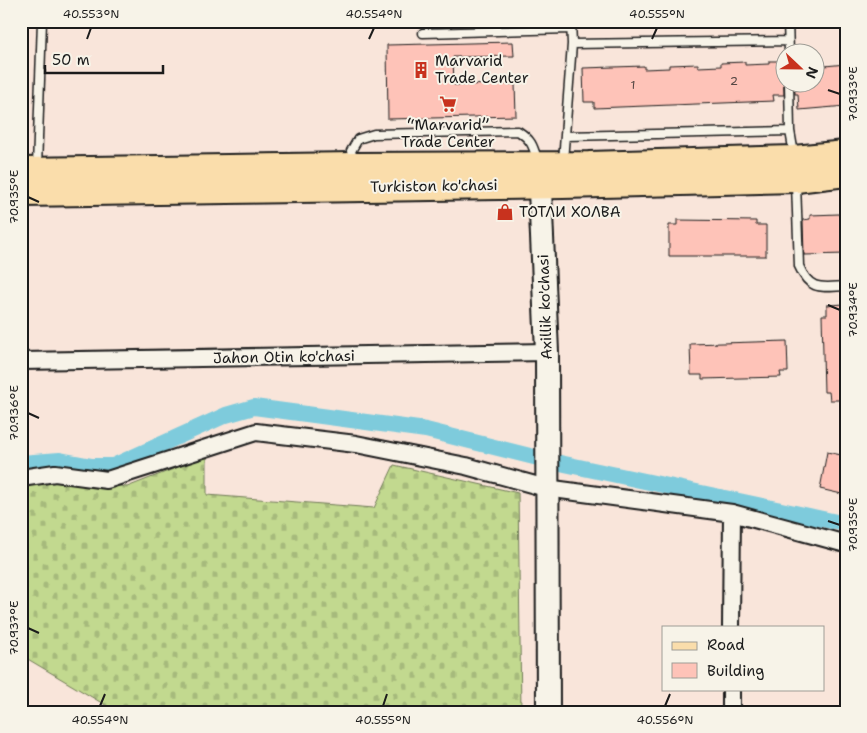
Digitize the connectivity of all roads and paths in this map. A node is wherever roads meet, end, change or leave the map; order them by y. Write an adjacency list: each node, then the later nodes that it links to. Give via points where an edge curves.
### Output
1 (42, 21): 13 (lane)
2 (788, 21): 5 (lane)
3 (571, 25): 4 (lane); 6 (lane)
4 (423, 33)
5 (788, 41): 6 (lane)
6 (572, 44): 9 (lane)
7 (789, 92): 8 (lane)
8 (790, 131): 9 (lane); 12 (lane)
9 (566, 136): 15 (lane)
10 (846, 154): 12 (main road, Turkiston ko'chasi)
11 (354, 166): 13 (main road, Turkiston ko'chasi); 15 (main road, Turkiston ko'chasi); 15 (lane, via 351,151 358,139 374,134 518,131 529,138)
12 (795, 169): 14 (main road, Turkiston ko'chasi); 15 (main road, Turkiston ko'chasi); 17 (lane, via 799,266 804,278 816,287)
13 (29, 171)
14 (846, 173)
15 (551, 175): 16 (main road, Turkiston ko'chasi); 18 (street, Axillik ko'chasi)
16 (21, 193)
17 (846, 286)
18 (547, 352): 19 (street, Jahon Otin ko'chasi); 21 (street, Axillik ko'chasi)
19 (21, 362)
20 (21, 478): 21 (street, via 55,473 107,480 256,432 356,444)
21 (546, 484): 22 (street); 26 (street)
22 (732, 513): 23 (street); 24 (street)
23 (846, 544)
24 (731, 626)
25 (731, 690): 27 (street)
26 (548, 712)
27 (731, 712)

